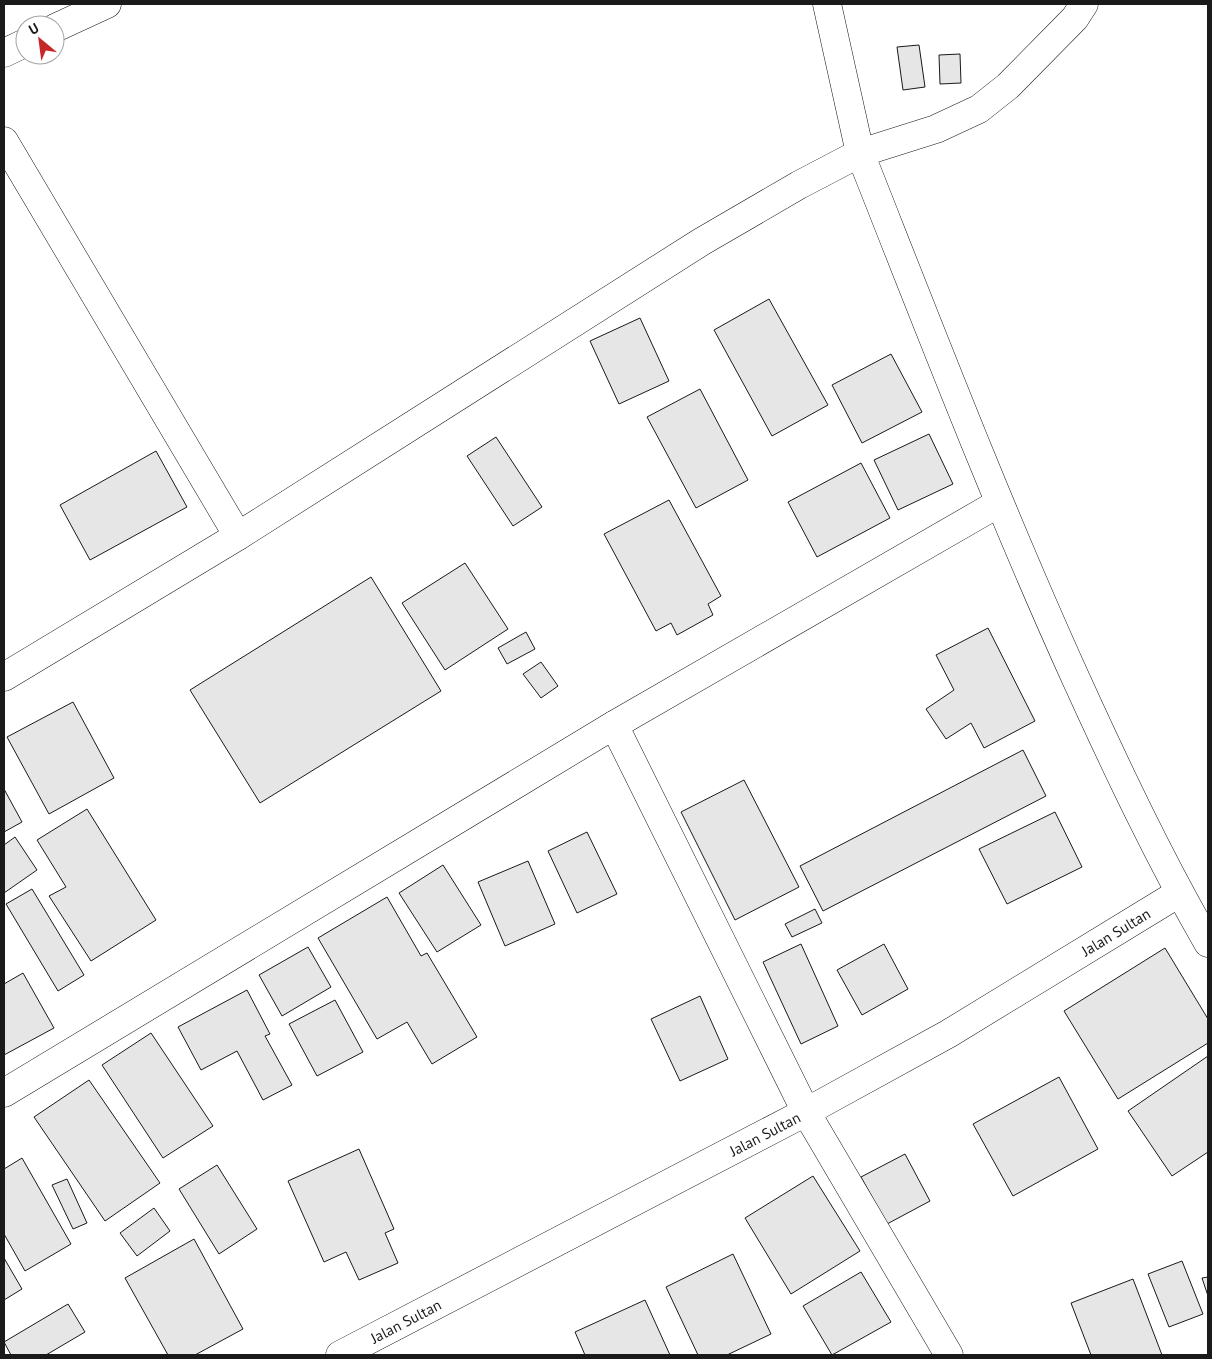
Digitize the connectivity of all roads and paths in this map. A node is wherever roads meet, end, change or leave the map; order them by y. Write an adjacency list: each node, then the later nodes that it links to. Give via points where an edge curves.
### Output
1 (106, 4): 4 (street)
2 (827, 4): 6 (street)
3 (1084, 4): 6 (street, via 1075,18 1008,86 979,110)
4 (65, 23)
5 (4, 141): 8 (street)
6 (860, 153): 7 (street); 8 (street, via 701,242)
7 (999, 503): 10 (street); 11 (street, via 1108,750)
8 (238, 536): 9 (street)
9 (4, 678)
10 (614, 725): 13 (street); 14 (street)
11 (1179, 893): 12 (street); 14 (street, Jalan Sultan, via 948,1034)
12 (1208, 943)
13 (4, 1093)
14 (806, 1112): 15 (street, Jalan Sultan); 16 (street)
15 (340, 1355)
16 (949, 1355)

